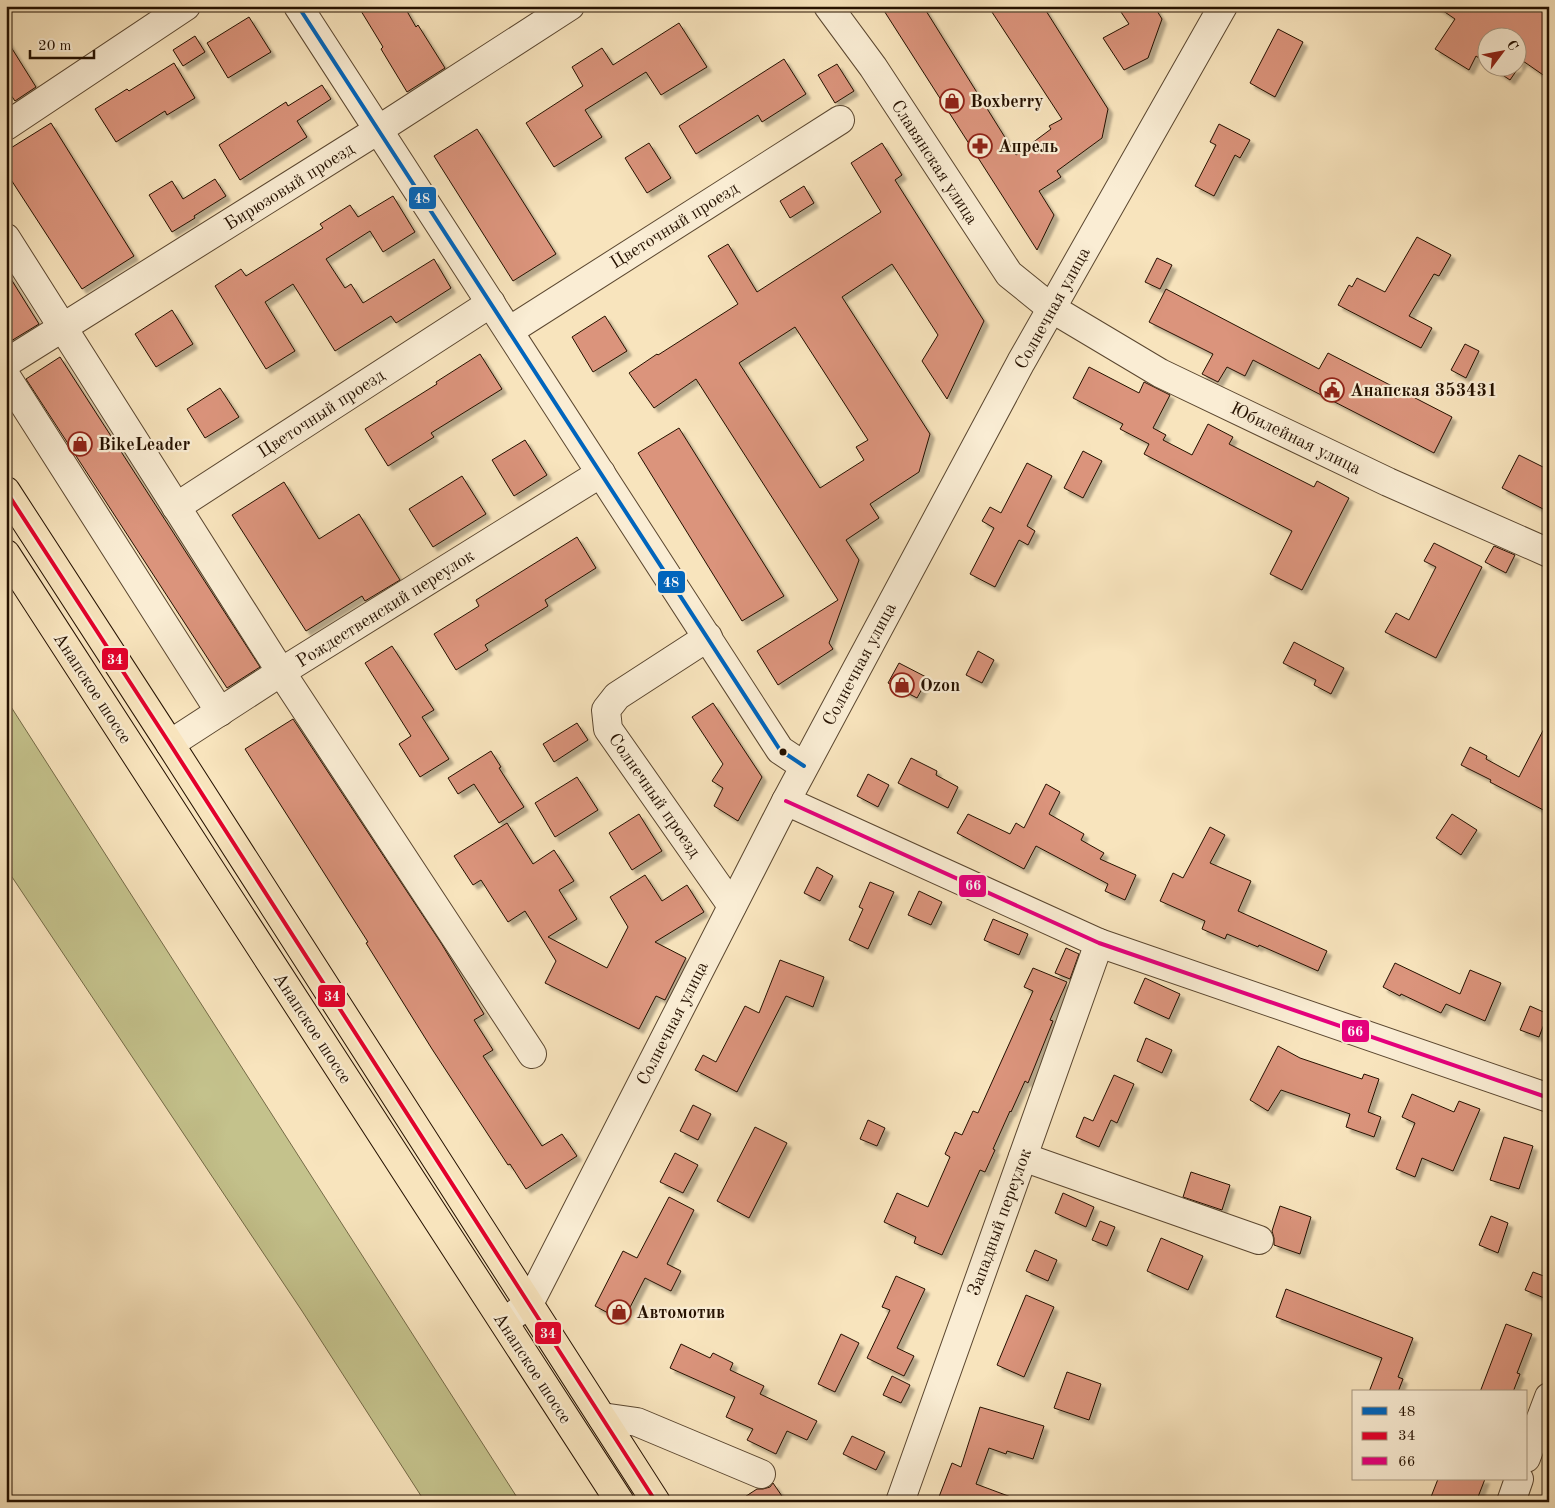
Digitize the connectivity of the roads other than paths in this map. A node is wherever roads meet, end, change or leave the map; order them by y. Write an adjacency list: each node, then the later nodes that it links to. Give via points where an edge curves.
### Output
1 (186, 6): 7 (street)
2 (298, 6): 8 (street)
3 (570, 6): 8 (street, Бирюзовый проезд)
4 (828, 6): 11 (street, Славянская улица, via 873,67 1009,274)
5 (1222, 6): 11 (street, Солнечная улица)
6 (840, 120): 13 (street, Цветочный проезд)
7 (6, 126)
8 (378, 130): 10 (street); 12 (street, Бирюзовый проезд)
9 (6, 238): 12 (street)
10 (491, 303): 13 (street); 18 (street, Цветочный проезд)
11 (1051, 308): 19 (street, Юбилейная улица, via 1160,373 1388,482); 25 (street, Солнечная улица)
12 (62, 328): 14 (street, Бирюзовый проезд); 18 (street)
13 (508, 331): 16 (street)
14 (6, 363)
15 (6, 376): 23 (street)
16 (601, 473): 21 (street); 22 (street, Рождественский переулок)
17 (6, 491): 24 (main road, Анапское шоссе)
18 (176, 507): 22 (street)
19 (1549, 553)
20 (6, 554): 34 (main road, Анапское шоссе)
21 (708, 637): 25 (street, via 780,750); 27 (street, Солнечный проезд, via 617,696 606,710 608,730)
22 (281, 672): 23 (street, Рождественский переулок); 29 (street)
23 (220, 712): 24 (street, Рождественский переулок)
24 (170, 744): 33 (main road, Анапское шоссе)
25 (804, 766): 26 (street, Солнечная улица)
26 (786, 801): 27 (street, Солнечная улица); 28 (street)
27 (732, 906): 33 (street, Солнечная улица)
28 (1099, 943): 30 (street); 31 (street, Западный переулок)
29 (532, 1054)
30 (1549, 1098)
31 (1023, 1157): 32 (street); 42 (street, Западный переулок)
32 (1259, 1240)
33 (529, 1304): 34 (street, Солнечная улица); 36 (main road, Анапское шоссе)
34 (504, 1322): 40 (main road, Анапское шоссе)
35 (1549, 1397): 37 (street)
36 (602, 1417): 38 (street, via 637,1422); 41 (main road, Анапское шоссе)
37 (1528, 1453)
38 (761, 1474)
39 (1519, 1480): 43 (street)
40 (620, 1502)
41 (656, 1502)
42 (900, 1502)
43 (1511, 1502)

